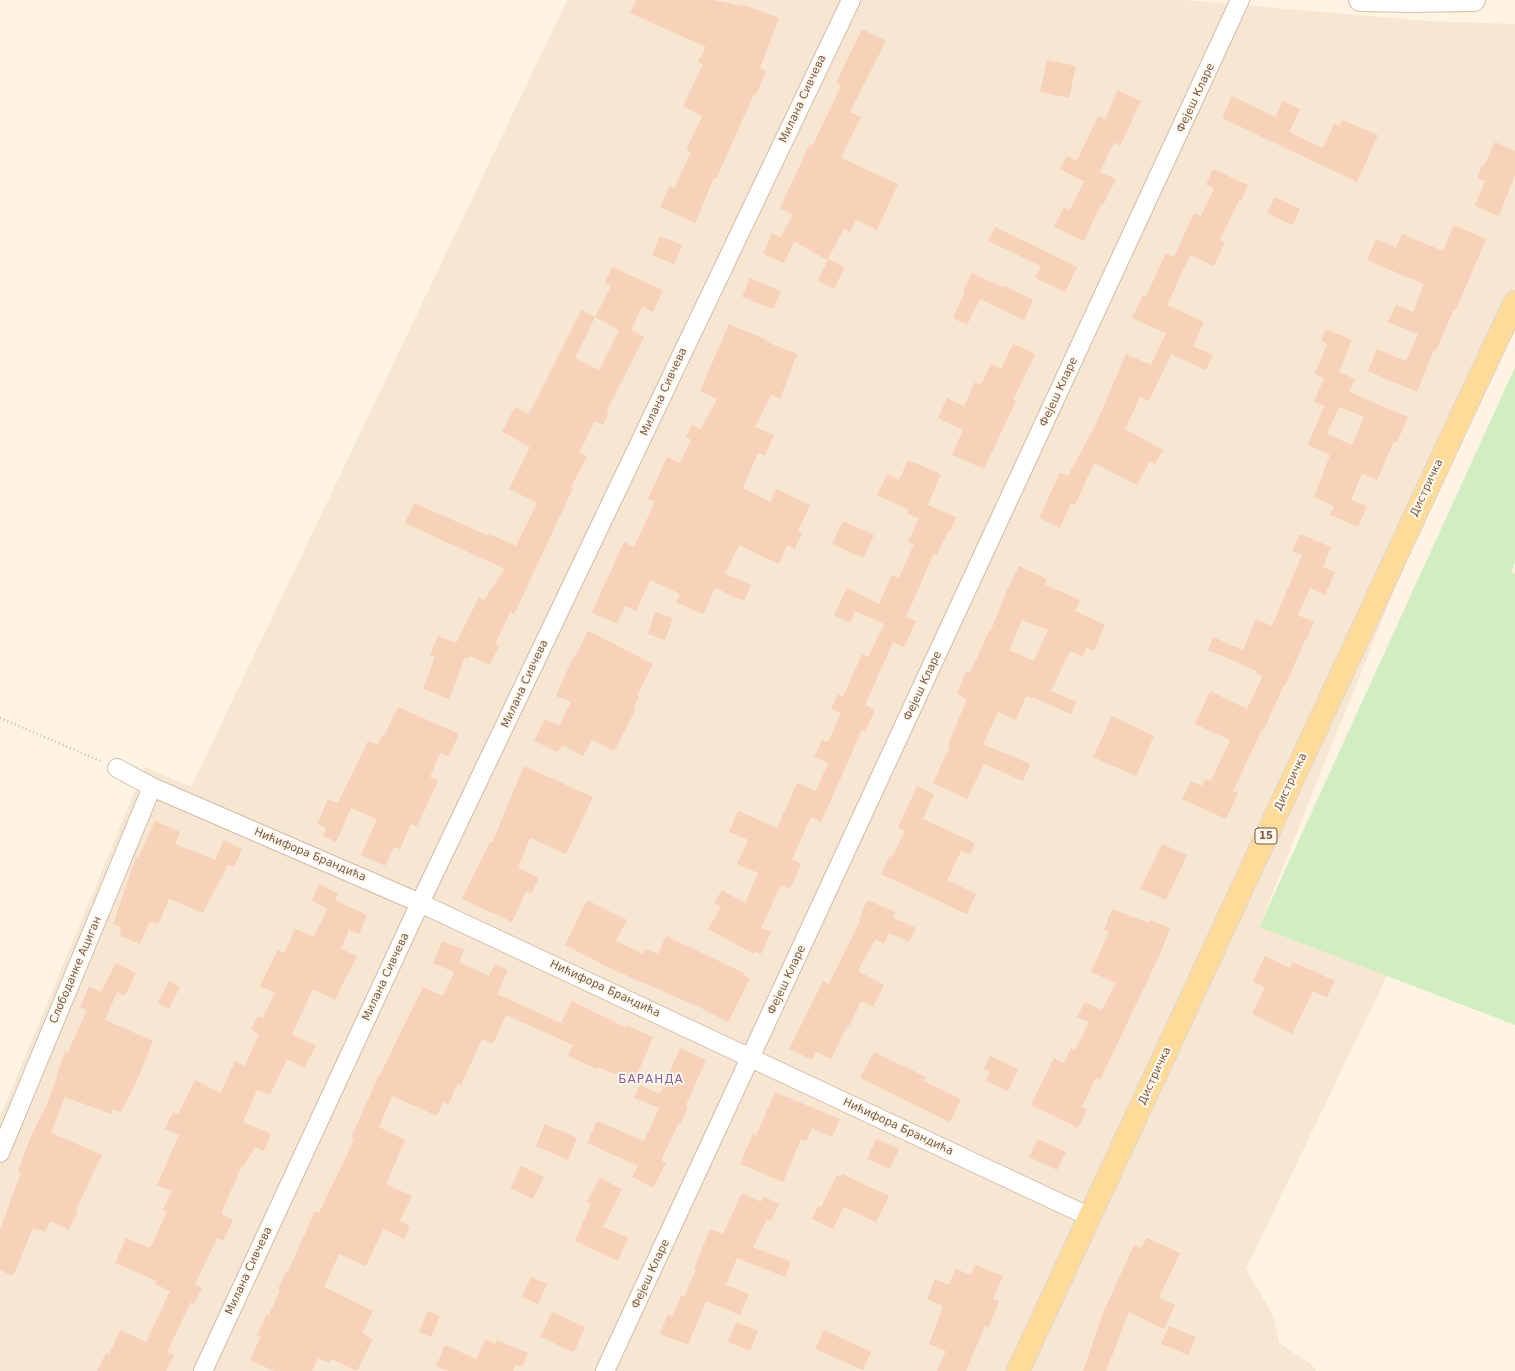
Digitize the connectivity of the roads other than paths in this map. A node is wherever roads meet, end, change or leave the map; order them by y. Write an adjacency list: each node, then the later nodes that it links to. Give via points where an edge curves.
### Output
1 (851, 0): 8 (street, Милана Сивчева)
2 (1240, 0): 9 (street, Фејеш Кларе)
3 (1360, 0): 4 (main road)
4 (1474, 0)
5 (1515, 302): 11 (main road, Дистричка / 15)
6 (117, 768): 7 (street, Нићифора Брандића)
7 (152, 787): 8 (street, Нићифора Брандића); 10 (street, Слободанке Ациган)
8 (420, 903): 9 (street, Нићифора Брандића); 12 (street, Милана Сивчева)
9 (751, 1058): 11 (street, Нићифора Брандића); 13 (street, Фејеш Кларе)
10 (0, 1153)
11 (1090, 1217): 14 (main road, Дистричка / 15)
12 (203, 1371)
13 (606, 1371)
14 (1018, 1371)

